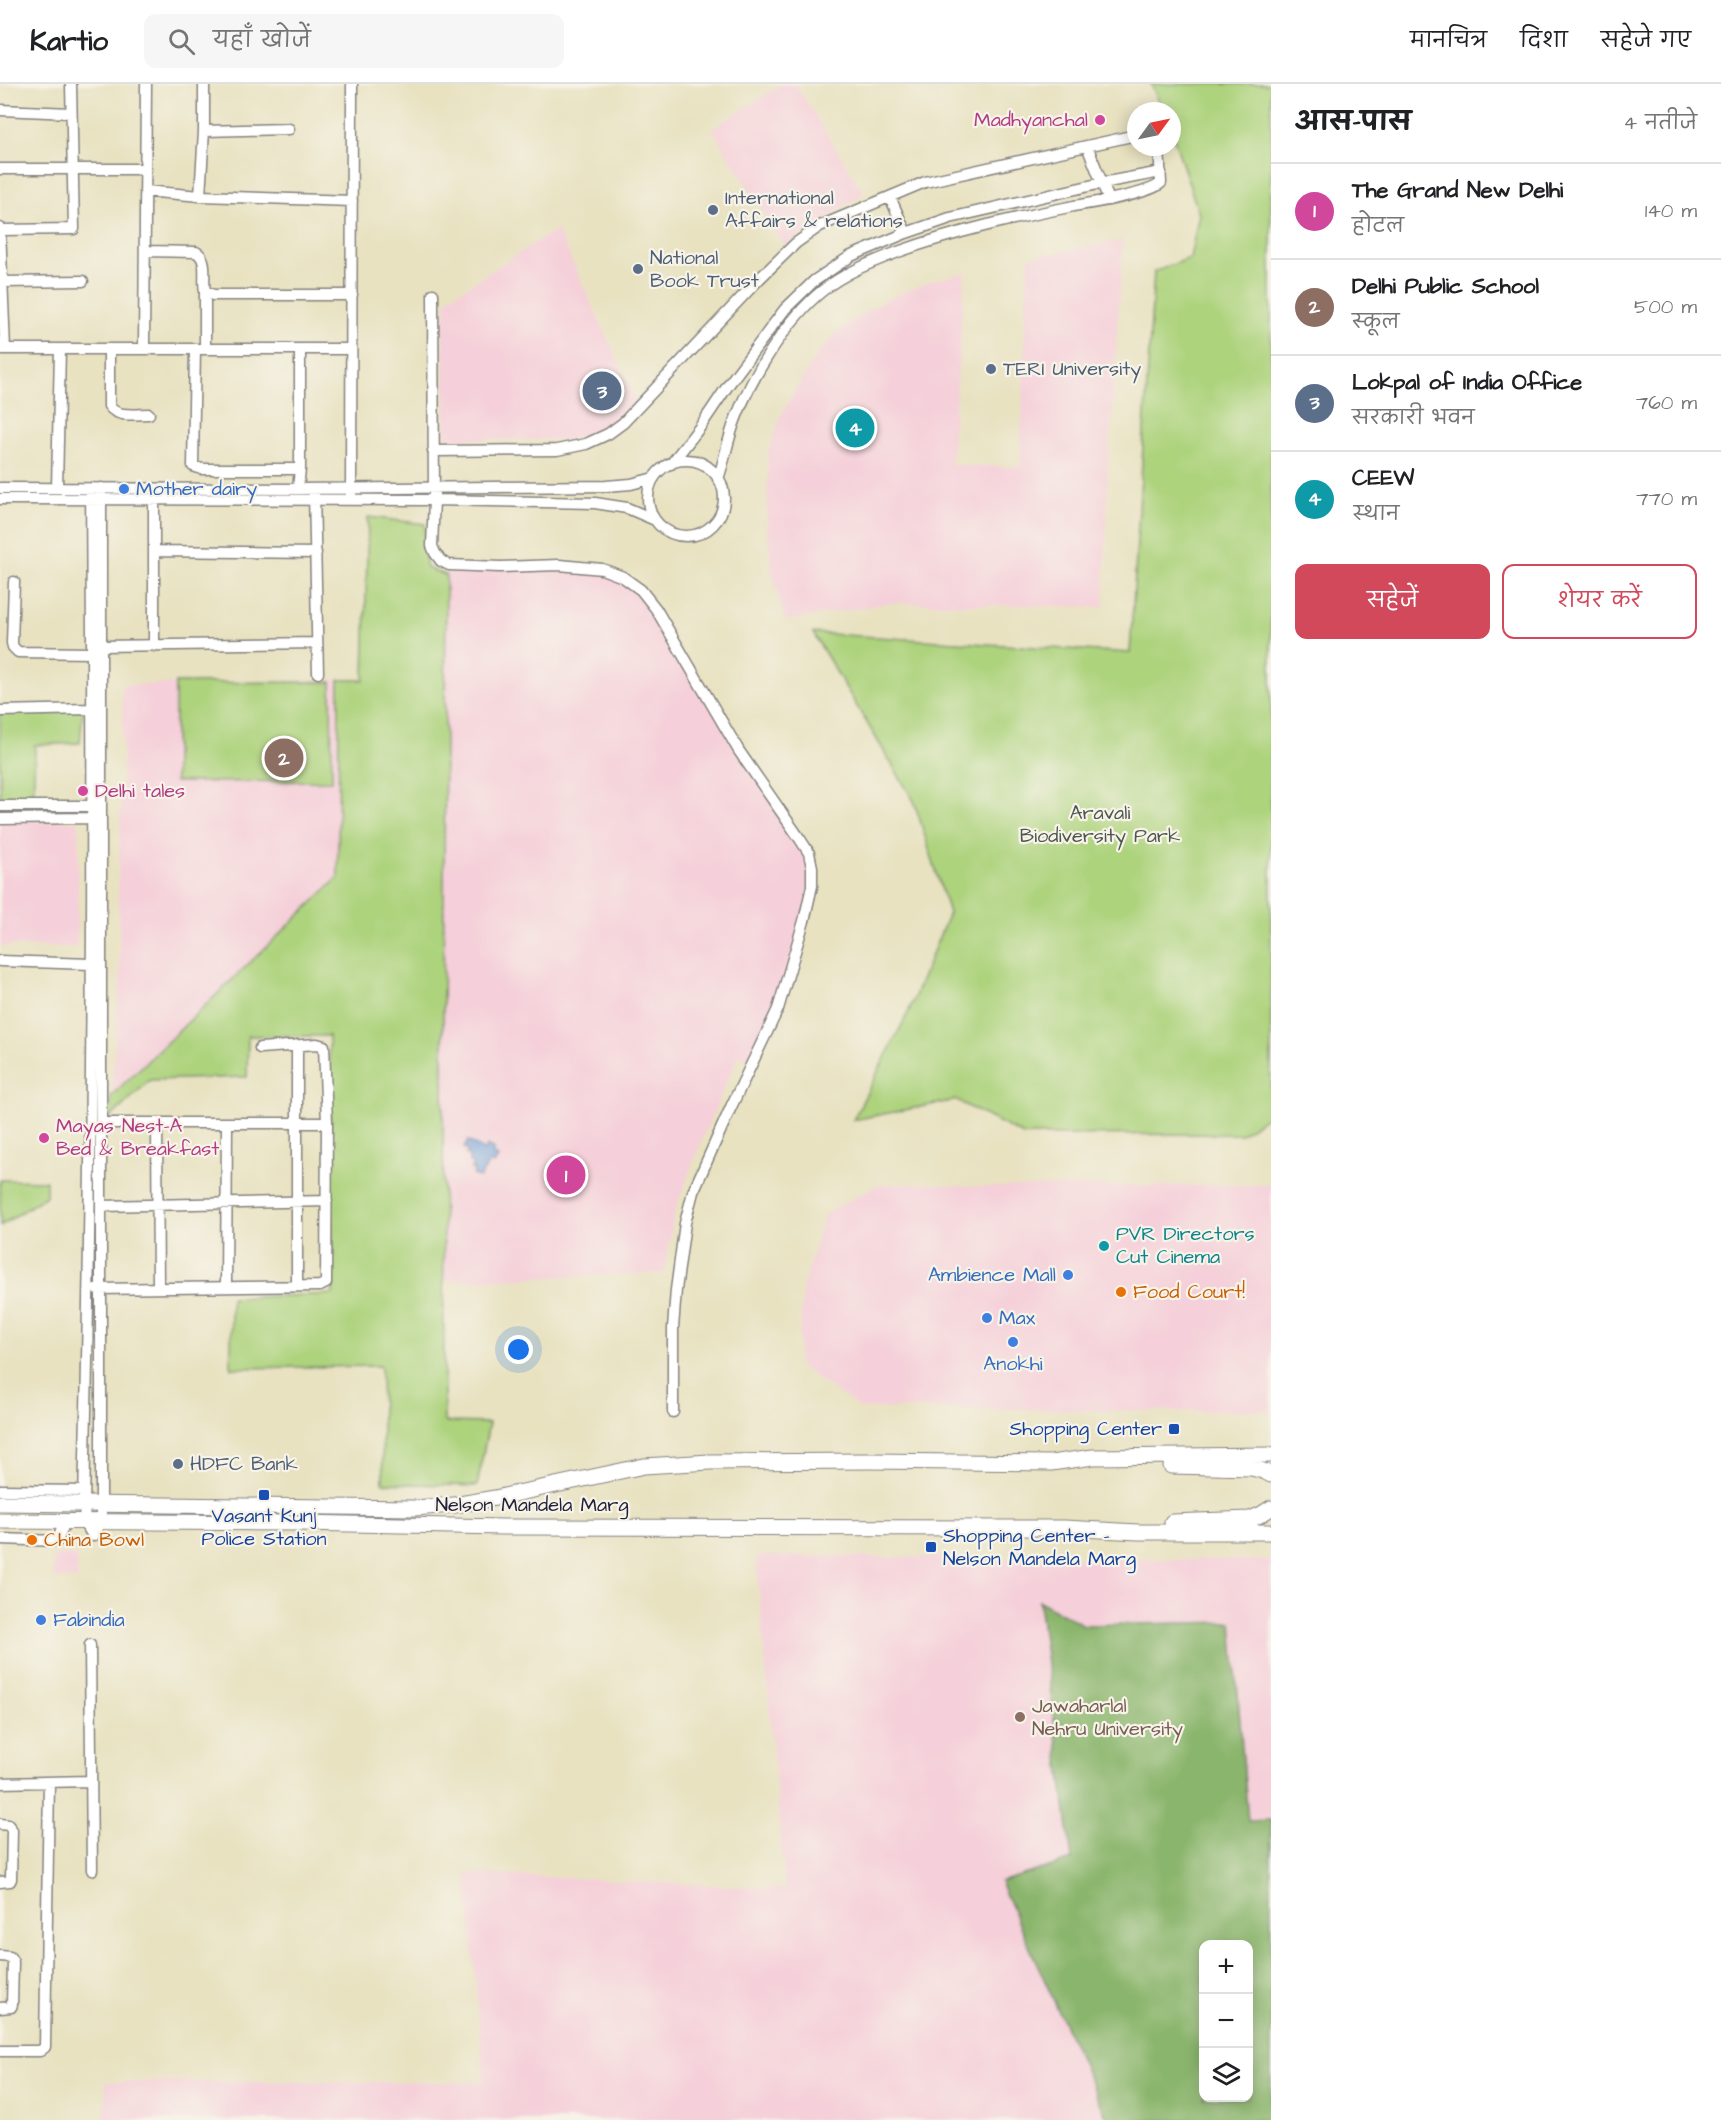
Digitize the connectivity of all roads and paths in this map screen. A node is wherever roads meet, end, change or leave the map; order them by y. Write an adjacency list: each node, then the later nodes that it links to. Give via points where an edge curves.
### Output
1 (70, 84): 6 (street)
2 (146, 84): 13 (street)
3 (204, 84): 8 (street)
4 (352, 84): 21 (street)
5 (0, 110): 6 (street)
6 (71, 113): 14 (street)
7 (289, 129): 8 (street)
8 (204, 131): 18 (street)
9 (1127, 137): 10 (street)
10 (1087, 146): 16 (street); 19 (street, via 926,182)
11 (1160, 156): 15 (street)
12 (0, 169): 14 (street)
13 (146, 169): 14 (street); 17 (street)
14 (73, 170): 22 (street, via 74,230)
15 (1161, 172): 16 (street); 20 (street, via 1158,186)
16 (1102, 183): 20 (street); 23 (street, via 950,218)
17 (145, 191): 18 (street); 24 (street)
18 (200, 196): 21 (street)
19 (890, 197): 23 (street); 39 (street, via 820,226 796,243 647,399 608,434 557,450)
20 (1108, 200): 43 (street, via 931,240 868,264 822,291 785,329 745,397)
21 (352, 201): 30 (street)
22 (0, 229): 25 (street)
23 (906, 233): 40 (street, via 831,268 785,309)
24 (145, 251): 28 (street, via 201,254); 34 (street)
25 (1, 265): 27 (street)
26 (83, 281): 27 (street)
27 (2, 282): 31 (street)
28 (205, 291): 30 (street, via 213,295); 35 (street)
29 (433, 294): 39 (street)
30 (351, 295): 37 (street)
31 (2, 349): 32 (street)
32 (60, 349): 33 (street); 46 (street)
33 (110, 349): 34 (street); 38 (street, via 110,410 119,414)
34 (144, 349): 35 (street)
35 (200, 349): 36 (street); 41 (street, via 193,466 202,470)
36 (300, 349): 37 (street); 41 (street)
37 (351, 349): 51 (street)
38 (149, 414)
39 (433, 451): 44 (street)
40 (670, 464): 42 (street); 43 (street, via 697,462)
41 (300, 469): 47 (street)
42 (654, 478): 44 (street, via 606,486); 54 (street, via 648,496)
43 (718, 479): 54 (street, via 723,494 721,511 705,531 692,536 676,535)
44 (434, 487): 51 (street); 53 (street)
45 (0, 488): 46 (street)
46 (57, 489): 48 (street)
47 (298, 489): 49 (street); 50 (street)
48 (96, 494): 49 (street); 52 (street); 59 (street); 61 (street)
49 (154, 494): 50 (street); 55 (street)
50 (314, 494): 51 (street); 56 (street)
51 (351, 494): 53 (street)
52 (0, 499)
53 (434, 500): 54 (street, via 596,504 627,508); 90 (street, via 432,546 441,561 449,565 602,569 641,590 811,860 812,886 778,1008 693,1192 685,1223 673,1328)
54 (655, 520)
55 (154, 551): 56 (street); 60 (street)
56 (316, 553): 58 (street)
57 (14, 582): 61 (street, via 15,650)
58 (317, 643): 60 (street); 62 (street)
59 (101, 646): 60 (street); 73 (street)
60 (154, 646)
61 (91, 653): 63 (street)
62 (318, 673)
63 (91, 709): 64 (street); 66 (street)
64 (0, 711)
65 (0, 806): 66 (street)
66 (91, 806): 67 (street)
67 (91, 818): 68 (street); 70 (street)
68 (0, 819)
69 (0, 962): 70 (street)
70 (92, 964): 79 (street)
71 (297, 1045): 72 (street); 76 (street); 77 (street, via 324,1046)
72 (260, 1048)
73 (102, 1123): 74 (street); 78 (street)
74 (157, 1123): 75 (street); 83 (street)
75 (227, 1123): 76 (street); 82 (street)
76 (298, 1123): 77 (street); 81 (street)
77 (327, 1123): 80 (street)
78 (102, 1171): 79 (street); 84 (street)
79 (89, 1174): 88 (street)
80 (327, 1201): 81 (street); 85 (street, via 326,1283)
81 (297, 1202): 82 (street); 85 (street)
82 (226, 1203): 83 (street); 86 (street)
83 (157, 1205): 84 (street); 87 (street)
84 (102, 1206): 89 (street)
85 (297, 1286): 86 (street)
86 (226, 1287): 87 (street)
87 (158, 1288): 89 (street)
88 (89, 1289): 89 (street); 95 (street)
89 (103, 1289): 97 (street)
90 (673, 1412)
91 (1271, 1455): 92 (main road, Nelson Mandela Marg, via 1094,1457)
92 (1052, 1463): 93 (main road, Nelson Mandela Marg, via 1252,1468); 97 (main road, Nelson Mandela Marg, via 710,1462 644,1466 454,1506 414,1508)
93 (1271, 1475)
94 (0, 1490): 95 (street)
95 (84, 1498): 96 (main road, Nelson Mandela Marg); 97 (main road, Nelson Mandela Marg); 101 (street)
96 (0, 1503)
97 (101, 1504): 102 (street)
98 (1271, 1508): 103 (main road, Nelson Mandela Marg, via 1250,1519)
99 (0, 1521): 100 (main road, Nelson Mandela Marg)
100 (64, 1522): 101 (main road, Nelson Mandela Marg); 105 (street, via 57,1541)
101 (85, 1523): 102 (main road, Nelson Mandela Marg)
102 (101, 1523): 103 (main road, Nelson Mandela Marg)
103 (1064, 1528): 104 (main road, Nelson Mandela Marg)
104 (1271, 1532)
105 (0, 1539)
106 (90, 1646): 107 (street)
107 (91, 1781): 108 (street); 111 (street)
108 (49, 1782): 109 (street); 115 (street, via 45,2048)
109 (0, 1783)
110 (0, 1824): 112 (street, via 12,1830 11,1879)
111 (92, 1870)
112 (0, 1882)
113 (0, 1956): 114 (street, via 10,1957 13,1962 12,2005)
114 (0, 2008)
115 (0, 2051)

